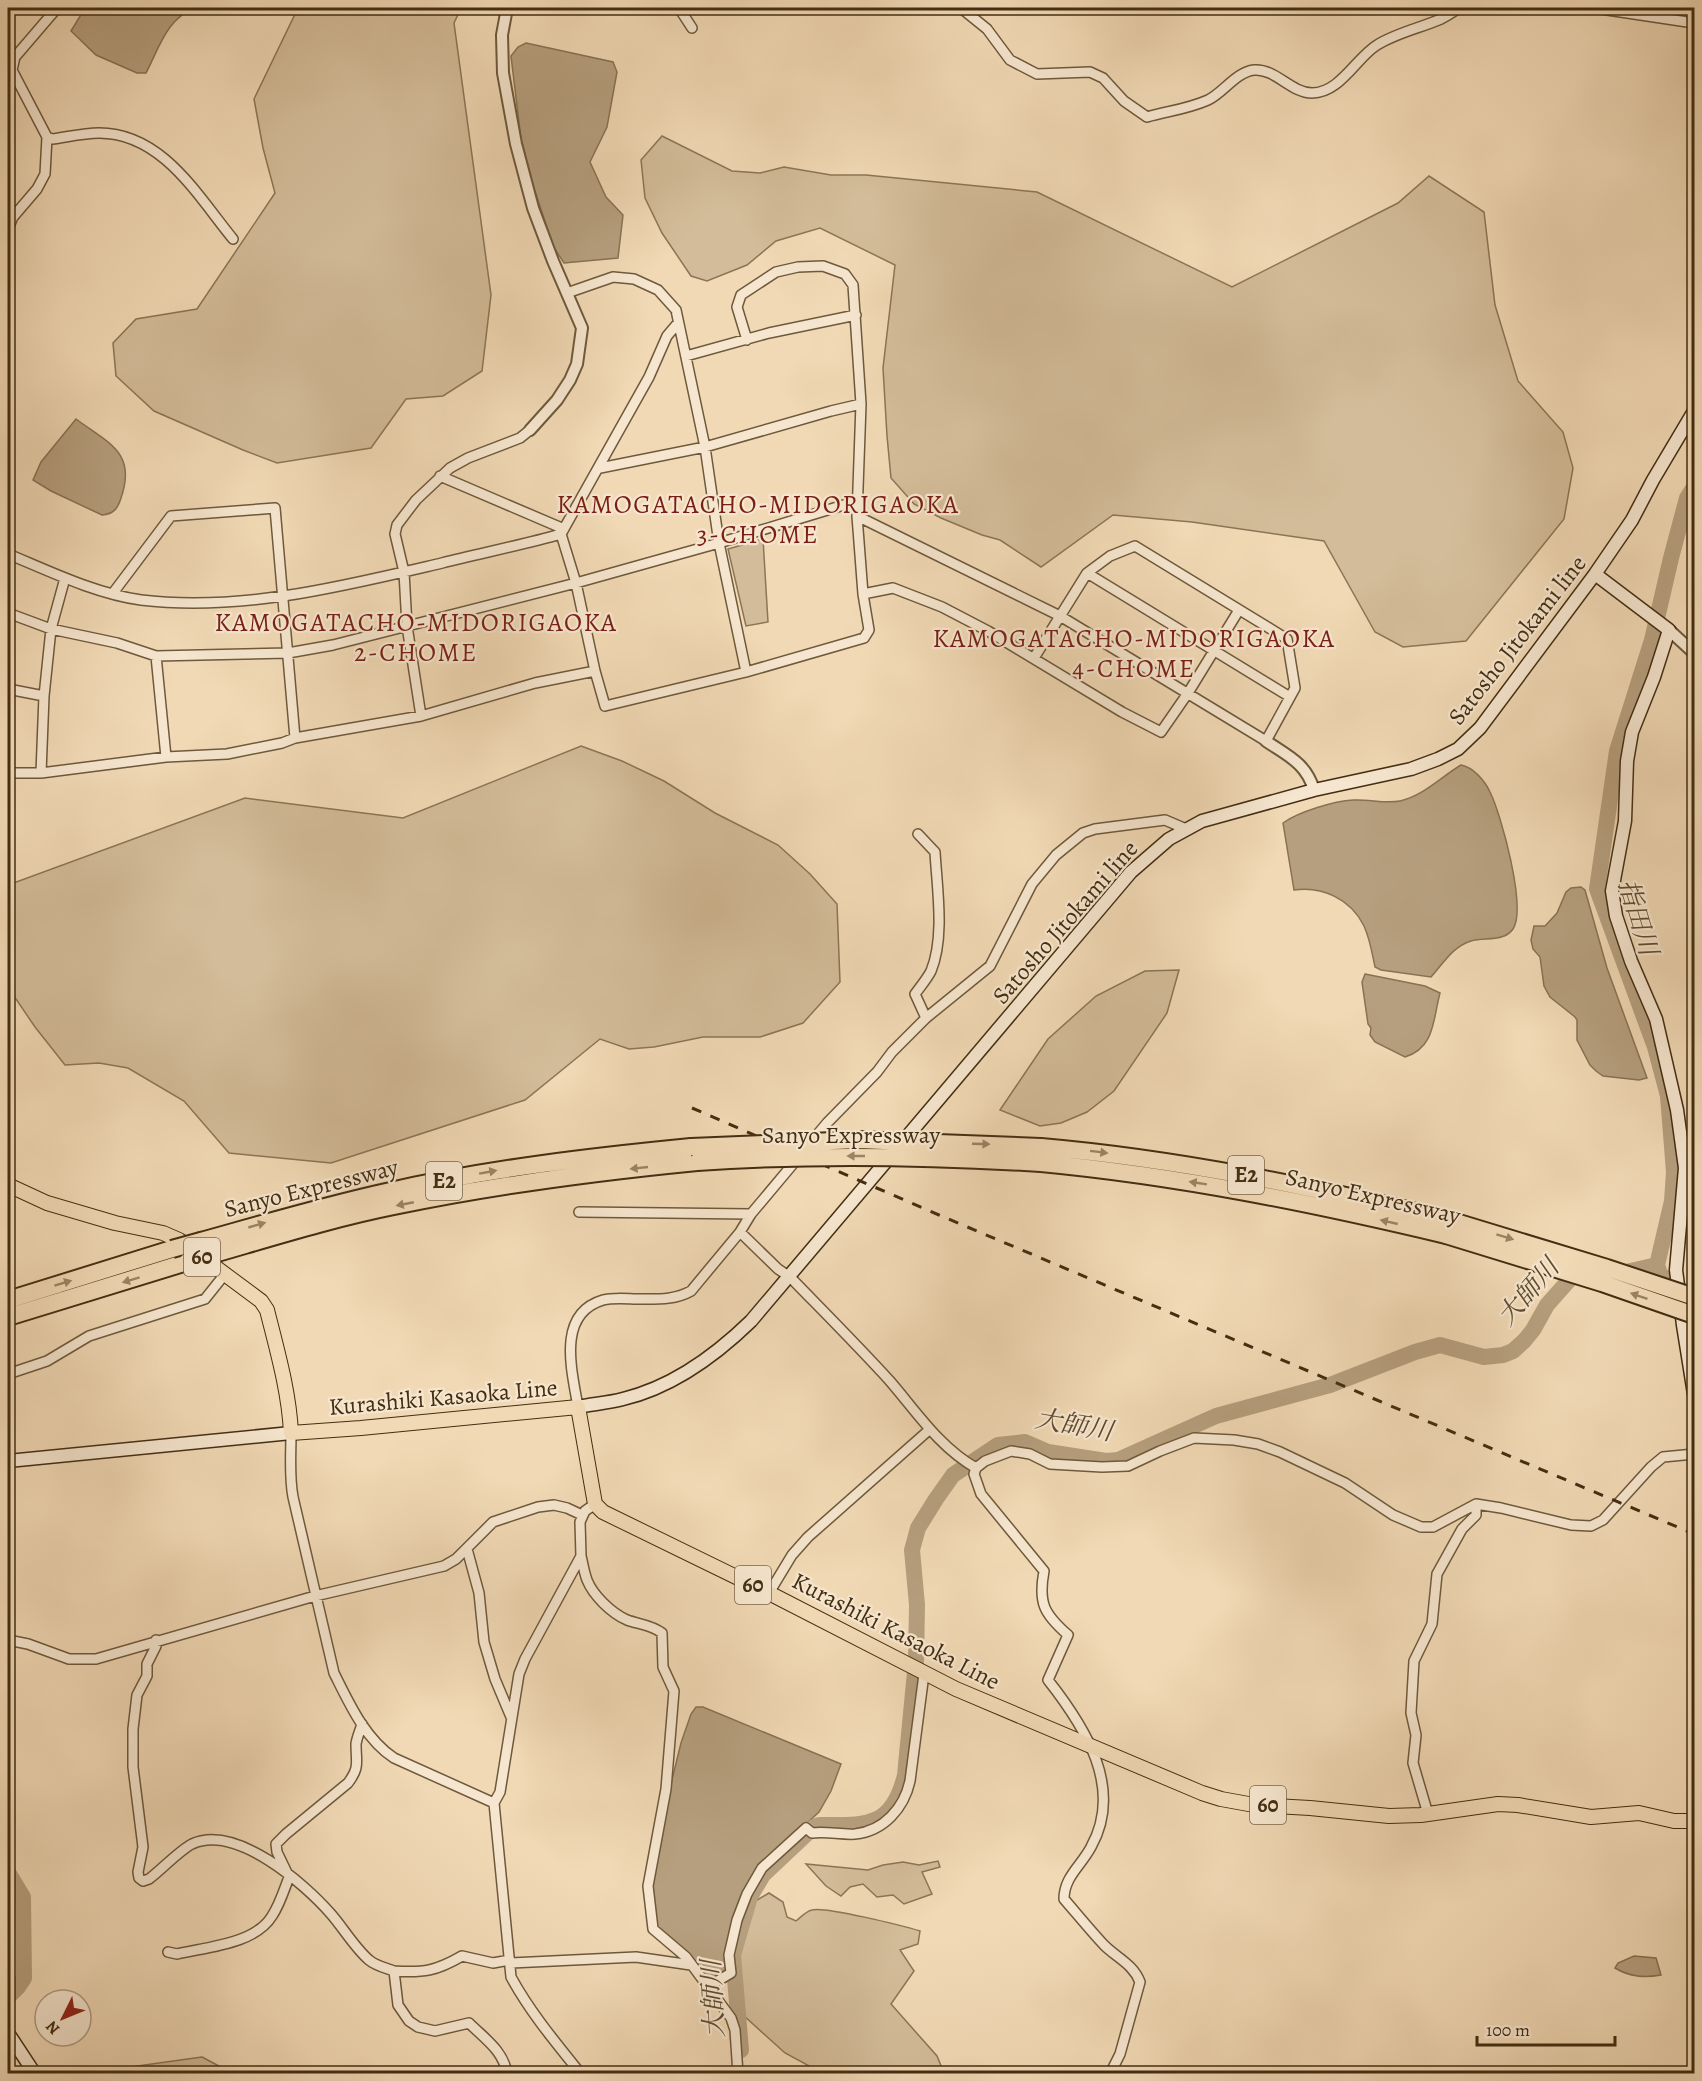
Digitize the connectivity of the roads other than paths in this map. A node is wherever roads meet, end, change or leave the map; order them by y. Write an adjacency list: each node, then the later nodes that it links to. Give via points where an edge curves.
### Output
1 (57, 8): 9 (street, via 15,57)
2 (507, 8): 13 (street, via 502,35 503,73 513,126 533,207)
3 (679, 8): 8 (street)
4 (961, 8): 5 (street, via 987,28 1010,60 1037,74 1090,72 1103,78 1147,117 1211,99 1254,70 1266,72 1299,91 1323,92 1377,45)
5 (1460, 8)
6 (1594, 8): 7 (street)
7 (1695, 23)
8 (692, 28)
9 (10, 71): 10 (street)
10 (47, 137): 11 (street, via 45,174); 12 (street, via 98,133 144,144 163,156)
11 (8, 229)
12 (233, 239)
13 (567, 292): 15 (street, via 613,277 634,279 658,290 676,310); 20 (street, via 582,328 577,364 557,400)
14 (856, 315): 16 (street); 16 (street, via 853,285 845,274 816,266 776,272 741,295 736,307); 18 (street)
15 (678, 323): 17 (street); 22 (street, via 667,336)
16 (747, 340): 17 (street)
17 (686, 356): 21 (street)
18 (861, 404): 21 (street); 24 (street)
19 (1695, 411): 31 (main road, Satosho Jitokami line, via 1632,520)
20 (530, 430): 23 (street, via 520,438 468,458)
21 (705, 447): 22 (street); 27 (street)
22 (600, 468): 26 (street)
23 (440, 476): 26 (street); 29 (street, via 397,525 395,534)
24 (857, 501): 25 (street); 27 (street)
25 (857, 516): 35 (street); 39 (street)
26 (563, 531): 29 (street); 33 (street)
27 (719, 543): 33 (street); 49 (street)
28 (8, 554): 32 (street)
29 (404, 572): 36 (street); 40 (street)
30 (1087, 573): 37 (street, via 1110,556 1135,546); 39 (street); 43 (street)
31 (1595, 574): 41 (main road); 60 (main road, Satosho Jitokami line, via 1480,728 1458,749 1411,769)
32 (65, 578): 34 (street); 42 (street)
33 (576, 583): 40 (street); 48 (street)
34 (113, 593): 36 (street, via 140,600 205,603); 36 (street, via 171,516 274,508)
35 (863, 594): 47 (street, via 892,588 942,607); 49 (street, via 869,630 864,639)
36 (282, 596): 44 (street)
37 (1239, 610): 43 (street); 53 (street, via 1287,639 1295,678)
38 (8, 613): 42 (street)
39 (1060, 616): 47 (street); 51 (street)
40 (407, 626): 44 (street); 54 (street)
41 (1665, 627): 45 (street); 72 (main road, bridge, via 1654,677 1632,732 1624,821 1612,891 1631,961 1656,1019 1677,1110 1685,1168 1676,1269 1677,1281)
42 (51, 629): 46 (street); 52 (street)
43 (1214, 650): 51 (street); 53 (street)
44 (288, 653): 46 (street); 55 (street)
45 (1695, 653)
46 (156, 656): 57 (street)
47 (1034, 658): 51 (street, via 1161,732)
48 (595, 671): 49 (street, via 605,706); 54 (street, via 535,683)
49 (746, 672)
50 (8, 689): 52 (street)
51 (1188, 693): 56 (street)
52 (44, 696): 59 (street)
53 (1290, 697): 56 (street)
54 (421, 716): 55 (street)
55 (295, 738): 57 (street, via 227,753)
56 (1266, 741): 60 (street, via 1302,766)
57 (166, 757): 59 (street)
58 (8, 773): 59 (street)
59 (40, 773)
60 (1314, 790): 61 (main road, Satosho Jitokami line)
61 (1186, 828): 63 (street, via 1165,820 1083,833 1056,855 1032,884 990,966); 71 (main road, Satosho Jitokami line, via 1131,872)
62 (918, 834): 63 (street, via 936,852 937,946 931,971 915,994)
63 (927, 1018): 67 (street, via 826,1124)
64 (694, 1154): 68 (highway, Sanyo Expressway / E2, bridge, via 858,1140 1157,1160 1356,1197); 73 (highway, Sanyo Expressway / E2, one-way to 64, bridge, via 172,1249 386,1191 588,1157); 75 (highway, Sanyo Expressway / E2, one-way to 75, bridge, via 393,1206 214,1254)
65 (8, 1185): 70 (main road, 60, via 47,1203 163,1233)
66 (579, 1212): 67 (street)
67 (751, 1214): 69 (street)
68 (1448, 1228): 72 (highway, Sanyo Expressway / E2, one-way to 72, bridge, via 1607,1268); 74 (highway, Sanyo Expressway / E2, one-way to 68, bridge)
69 (740, 1232): 71 (street); 78 (street, via 691,1291 682,1296 604,1300 579,1316 572,1330 570,1364)
70 (225, 1274): 76 (street, via 205,1299 89,1336 47,1361); 80 (main road, 60, via 267,1310 283,1374)
71 (790, 1277): 78 (main road, Satosho Jitokami line, via 731,1340 692,1369 645,1392); 79 (street, via 889,1381)
72 (1687, 1297): 77 (main road)
73 (8, 1300)
74 (1695, 1316)
75 (8, 1317)
76 (8, 1374)
77 (1695, 1394)
78 (578, 1407): 80 (main road, Kurashiki Kasaoka Line); 84 (main road, Kurashiki Kasaoka Line)
79 (929, 1430): 83 (street); 89 (street, via 808,1537)
80 (291, 1433): 82 (main road); 90 (street, via 289,1475)
81 (1695, 1454): 85 (street, via 1663,1457 1603,1521 1590,1526)
82 (8, 1461)
83 (972, 1466): 85 (street, via 1011,1451 1030,1454 1050,1464 1128,1466 1194,1438 1234,1440 1280,1452 1345,1483 1393,1515 1421,1527 1433,1527); 96 (street, via 981,1494 1044,1571 1042,1600 1050,1619 1068,1635 1048,1680 1073,1712)
84 (596, 1504): 86 (street); 89 (main road, Kurashiki Kasaoka Line / 60, via 603,1512)
85 (1476, 1504): 98 (street, via 1476,1515 1462,1529 1437,1574 1432,1624 1414,1661 1413,1763)
86 (582, 1515): 87 (street, via 555,1505 538,1507 493,1522); 88 (street)
87 (466, 1549): 90 (street, via 444,1566); 94 (street, via 479,1593 484,1642)
88 (582, 1556): 94 (street, via 525,1659); 103 (street, via 587,1580 615,1614 662,1634 663,1667 674,1691 666,1789 648,1886 653,1929)
89 (769, 1593): 93 (main road, Kurashiki Kasaoka Line / 60)
90 (315, 1596): 92 (street); 95 (street, via 334,1672)
91 (8, 1640): 92 (street, via 79,1660 117,1654)
92 (156, 1640): 100 (street, via 147,1676 137,1695 133,1730 133,1767 143,1847 140,1878 149,1879 191,1845 215,1839 249,1849)
93 (919, 1671): 96 (main road, Kurashiki Kasaoka Line / 60); 105 (street, via 910,1781 902,1803 887,1821 866,1832 806,1828 776,1855 747,1894 729,1954 731,1973)
94 (512, 1720): 97 (street, via 500,1792)
95 (362, 1724): 97 (street, via 394,1758); 100 (street, via 356,1744 355,1774 276,1844)
96 (1090, 1746): 98 (main road, Kurashiki Kasaoka Line / 60, via 1202,1793 1238,1803 1389,1816); 111 (street, via 1104,1789 1103,1819 1088,1854 1064,1888 1064,1899 1106,1947 1136,1973 1140,1982 1120,2054)
97 (494, 1803): 102 (street)
98 (1428, 1814): 99 (main road, Kurashiki Kasaoka Line / 60, via 1498,1804 1591,1817 1639,1813)
99 (1695, 1821)
100 (289, 1877): 101 (street, via 272,1917 255,1934 177,1954); 104 (street, via 330,1913 369,1960)
101 (168, 1952)
102 (511, 1961): 103 (street, via 636,1957); 104 (street, via 493,1963 462,1956 426,1972); 109 (street, via 511,1977 519,1992)
103 (691, 1965): 105 (street)
104 (394, 1971): 108 (street, via 398,2005 409,2021 435,2031 469,2023 501,2055)
105 (709, 1986): 110 (street, via 731,2018)
106 (8, 2033): 107 (main road)
107 (35, 2073)
108 (507, 2073)
109 (581, 2073)
110 (738, 2073)
111 (1110, 2073)

